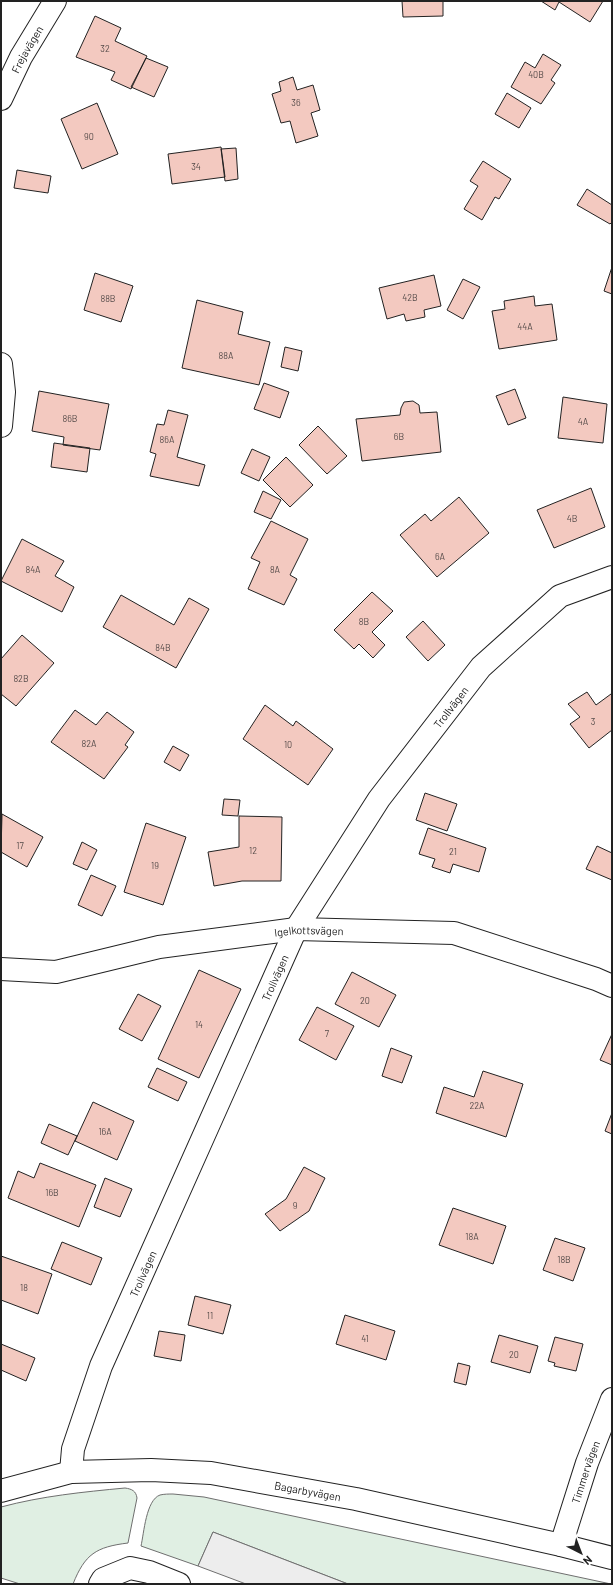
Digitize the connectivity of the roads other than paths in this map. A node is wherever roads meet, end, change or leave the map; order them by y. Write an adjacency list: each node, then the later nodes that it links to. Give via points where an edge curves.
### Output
1 (55, 1): 2 (street, Frejavägen, via 21,57)
2 (1, 99)
3 (1, 364): 4 (street)
4 (2, 391): 5 (street)
5 (1, 426)
6 (612, 577): 7 (street, Trollvägen, via 560,596 481,667 379,800)
7 (296, 928): 8 (street, Igelkottsvägen, via 159,947 56,972); 9 (street, Igelkottsvägen, via 454,933); 11 (street, Trollvägen, via 101,1366 73,1449)
8 (1, 969)
9 (612, 986)
10 (612, 1399): 13 (street, Timmervägen, via 587,1463)
11 (71, 1472): 12 (street, Bagarbyvägen); 13 (street, Bagarbyvägen, via 151,1470 211,1473 356,1499)
12 (1, 1491)
13 (561, 1545): 14 (street, Bagarbyvägen)
14 (612, 1558)
15 (100, 1584): 16 (street, via 103,1579 130,1568 149,1572)
16 (179, 1584)

